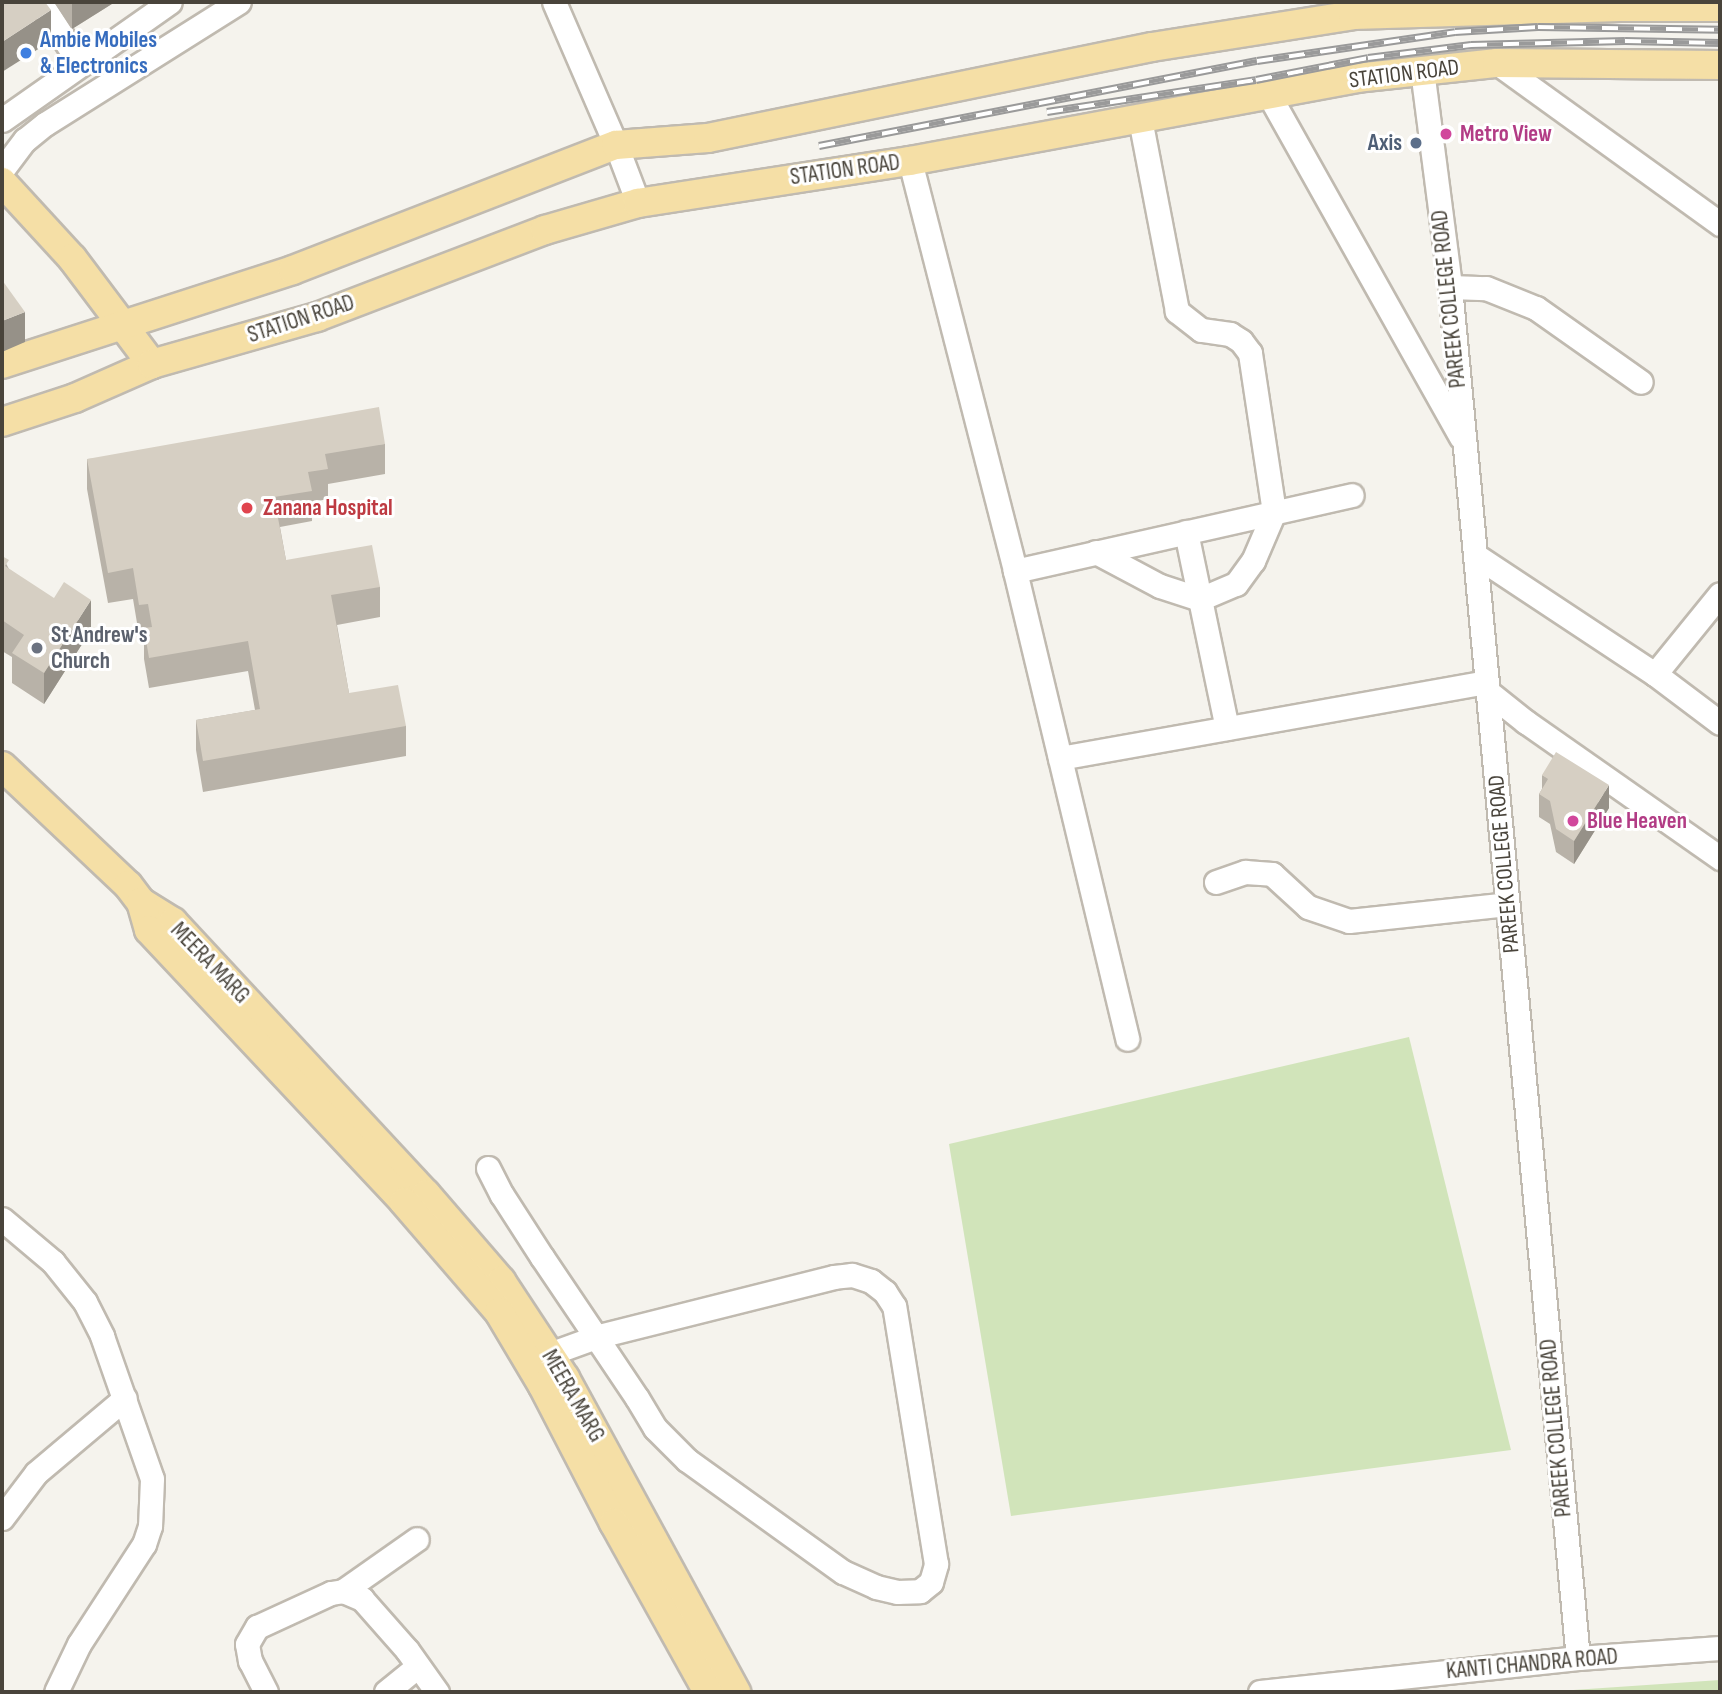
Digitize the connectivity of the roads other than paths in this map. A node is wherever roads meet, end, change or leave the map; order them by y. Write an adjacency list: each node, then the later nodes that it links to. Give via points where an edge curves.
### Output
1 (40, 2): 7 (street)
2 (170, 2): 7 (street)
3 (239, 2): 16 (street, via 45,124 24,140)
4 (554, 2): 14 (street)
5 (1720, 7): 6 (main road)
6 (1352, 9): 14 (main road, via 708,138)
7 (79, 62): 13 (street)
8 (1497, 63): 9 (main road, STATION ROAD); 10 (main road, STATION ROAD); 19 (street)
9 (1720, 65)
10 (1422, 71): 11 (main road, STATION ROAD); 20 (street, PAREEK COLLEGE ROAD)
11 (1269, 95): 12 (main road, STATION ROAD); 26 (street)
12 (1140, 119): 15 (main road, STATION ROAD); 28 (street, via 1177,311 1201,330 1230,334 1250,353)
13 (2, 120)
14 (617, 145): 18 (street); 21 (main road, via 293,270)
15 (910, 161): 18 (main road, STATION ROAD); 32 (street)
16 (2, 170)
17 (2, 182): 21 (main road, via 72,258)
18 (638, 203): 23 (main road, STATION ROAD, via 545,230 317,317)
19 (1720, 224)
20 (1450, 287): 24 (street, via 1486,288 1535,308); 26 (street, PAREEK COLLEGE ROAD)
21 (121, 324): 22 (main road); 23 (main road)
22 (2, 363)
23 (152, 364): 25 (main road, STATION ROAD, via 75,398)
24 (1641, 382)
25 (2, 422)
26 (1464, 443): 31 (street, PAREEK COLLEGE ROAD)
27 (1352, 495): 28 (street)
28 (1274, 512): 29 (street); 34 (street, via 1236,584)
29 (1186, 532): 30 (street); 34 (street)
30 (1096, 552): 32 (street); 34 (street, via 1160,586)
31 (1475, 555): 35 (street); 36 (street, PAREEK COLLEGE ROAD)
32 (1015, 571): 39 (street)
33 (1720, 594): 35 (street)
34 (1200, 599): 38 (street)
35 (1655, 674): 37 (street)
36 (1487, 686): 38 (street); 41 (street, via 1526,722); 44 (street, PAREEK COLLEGE ROAD)
37 (1720, 723)
38 (1227, 728): 39 (street)
39 (1060, 758): 45 (street)
40 (2, 766): 43 (main road)
41 (1720, 858)
42 (1216, 882): 44 (street, via 1245,872 1272,874 1308,907 1349,921)
43 (141, 902): 49 (main road, MEERA MARG, via 173,922 426,1194 501,1281); 62 (main road, MEERA MARG, via 149,930 404,1202 499,1312)
44 (1507, 904): 55 (street, PAREEK COLLEGE ROAD)
45 (1127, 1039)
46 (488, 1168): 48 (street)
47 (2, 1219): 50 (street, via 53,1262 85,1302)
48 (596, 1337): 48 (street, via 834,1277 852,1275 885,1292 894,1306 936,1564 931,1582 920,1591 877,1587 844,1572 731,1493 687,1460 655,1428); 49 (street)
49 (549, 1353): 63 (main road, MEERA MARG)
50 (125, 1398): 51 (street, via 36,1473); 58 (street, via 152,1479 150,1526 144,1544 79,1644)
51 (2, 1518)
52 (417, 1539): 53 (street)
53 (343, 1591): 56 (street, via 362,1599); 59 (street, via 257,1627 247,1644)
54 (1720, 1648): 55 (street, KANTI CHANDRA ROAD)
55 (1578, 1658): 57 (street, KANTI CHANDRA ROAD)
56 (418, 1666): 60 (street); 61 (street)
57 (1347, 1687): 64 (street, KANTI CHANDRA ROAD)
58 (55, 1692)
59 (266, 1692)
60 (386, 1692)
61 (438, 1692)
62 (708, 1692)
63 (736, 1692)
64 (1260, 1692)

